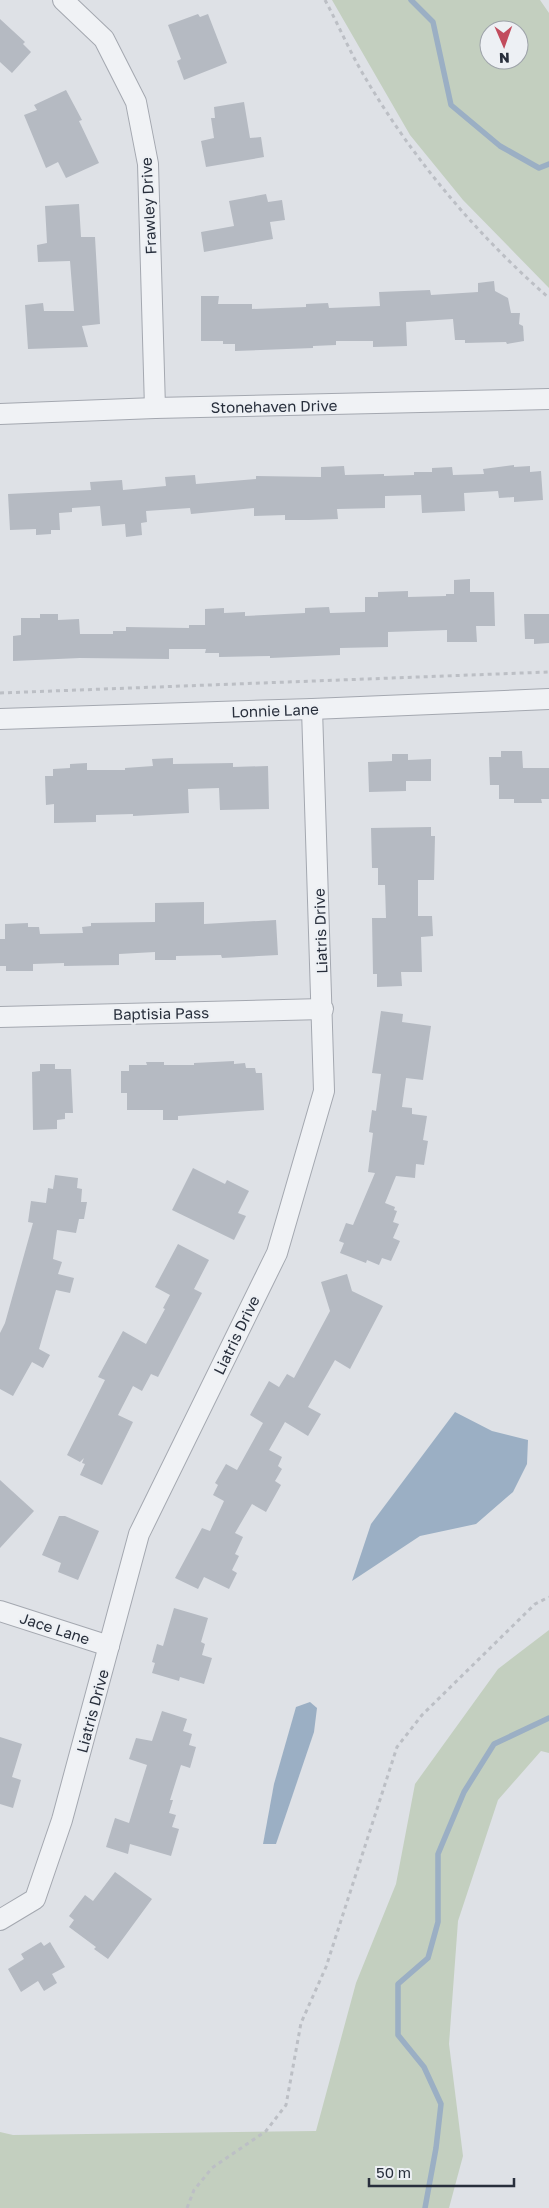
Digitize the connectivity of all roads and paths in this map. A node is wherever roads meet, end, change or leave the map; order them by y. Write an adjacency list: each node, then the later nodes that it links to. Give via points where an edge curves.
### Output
1 (63, 0): 5 (street, Frawley Drive, via 104,39 136,102 148,164)
2 (324, 0): 3 (path, via 364,76 423,163 456,206)
3 (549, 298)
4 (549, 399): 5 (street, Stonehaven Drive)
5 (155, 408): 6 (street, Stonehaven Drive)
6 (0, 414)
7 (549, 672): 8 (path)
8 (0, 693)
9 (549, 699): 10 (street, Lonnie Lane)
10 (312, 709): 11 (street, Lonnie Lane); 12 (street, Liatris Drive)
11 (0, 719)
12 (323, 1009): 13 (street, Baptisia Pass); 16 (street, Liatris Drive, via 324,1091 277,1253 139,1534)
13 (0, 1017)
14 (549, 1597): 18 (path, via 535,1604 422,1714 397,1747 326,1966 300,2023 286,2105 266,2131 212,2168 194,2190)
15 (0, 1611): 16 (street, Jace Lane)
16 (110, 1646): 17 (street, Liatris Drive, via 62,1820 35,1899)
17 (0, 1920)
18 (187, 2208)

